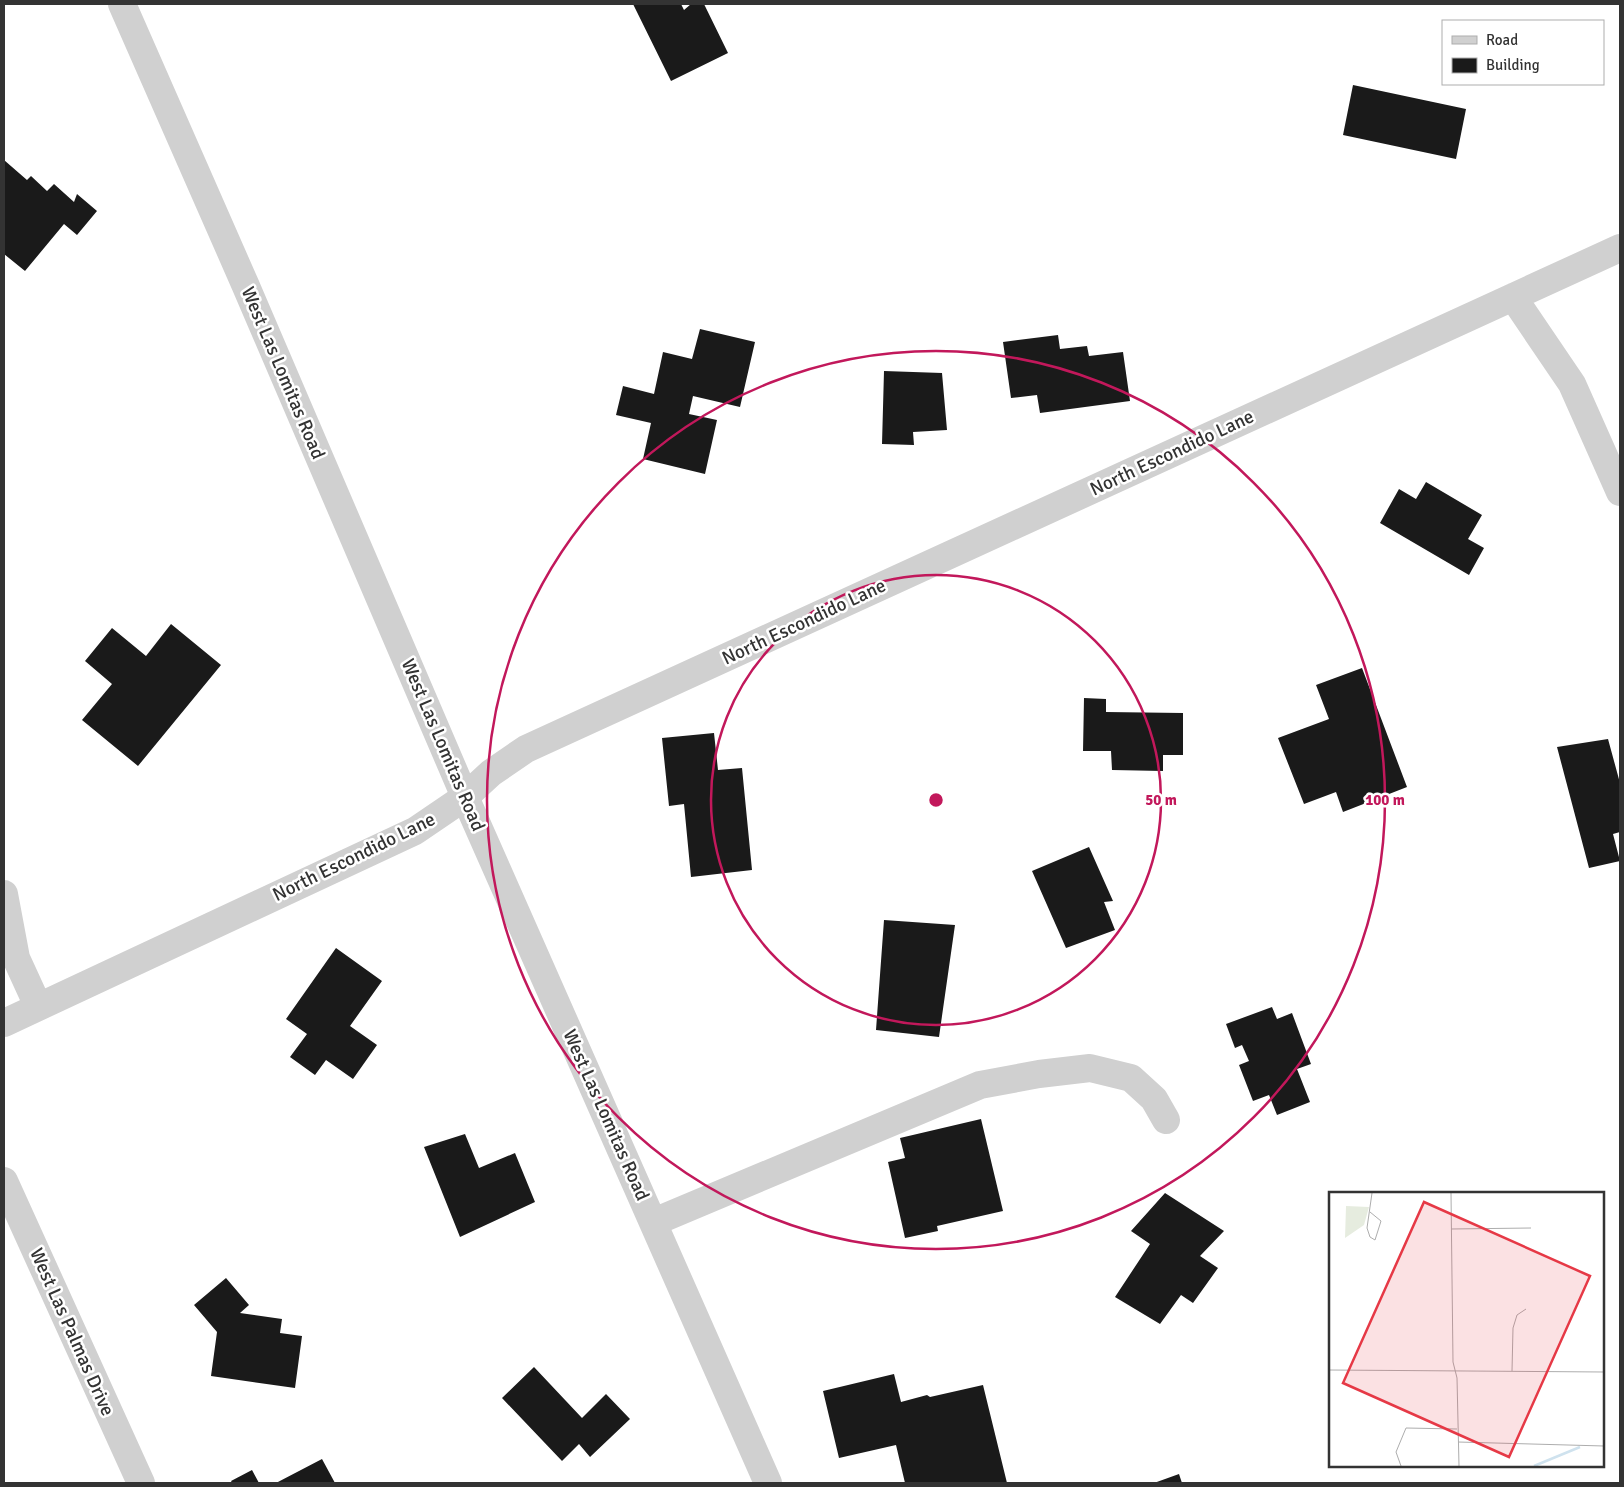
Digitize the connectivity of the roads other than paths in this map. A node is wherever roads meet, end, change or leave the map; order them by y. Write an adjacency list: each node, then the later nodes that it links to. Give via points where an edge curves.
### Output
1 (122, 4): 5 (street, West Las Lomitas Road)
2 (1620, 248): 3 (street, North Escondido Lane)
3 (1513, 297): 4 (street, via 1572,384); 5 (street, North Escondido Lane, via 526,748 491,772)
4 (1620, 492)
5 (465, 797): 7 (street, North Escondido Lane, via 415,831); 11 (street, West Las Lomitas Road)
6 (4, 894): 7 (street, via 16,958)
7 (38, 1006): 8 (street, North Escondido Lane)
8 (4, 1023)
9 (1166, 1120): 11 (street, via 1154,1099 1131,1078 1090,1068 980,1085)
10 (4, 1181): 12 (street, West Las Palmas Drive)
11 (654, 1222): 13 (street, West Las Lomitas Road)
12 (141, 1483)
13 (768, 1483)

